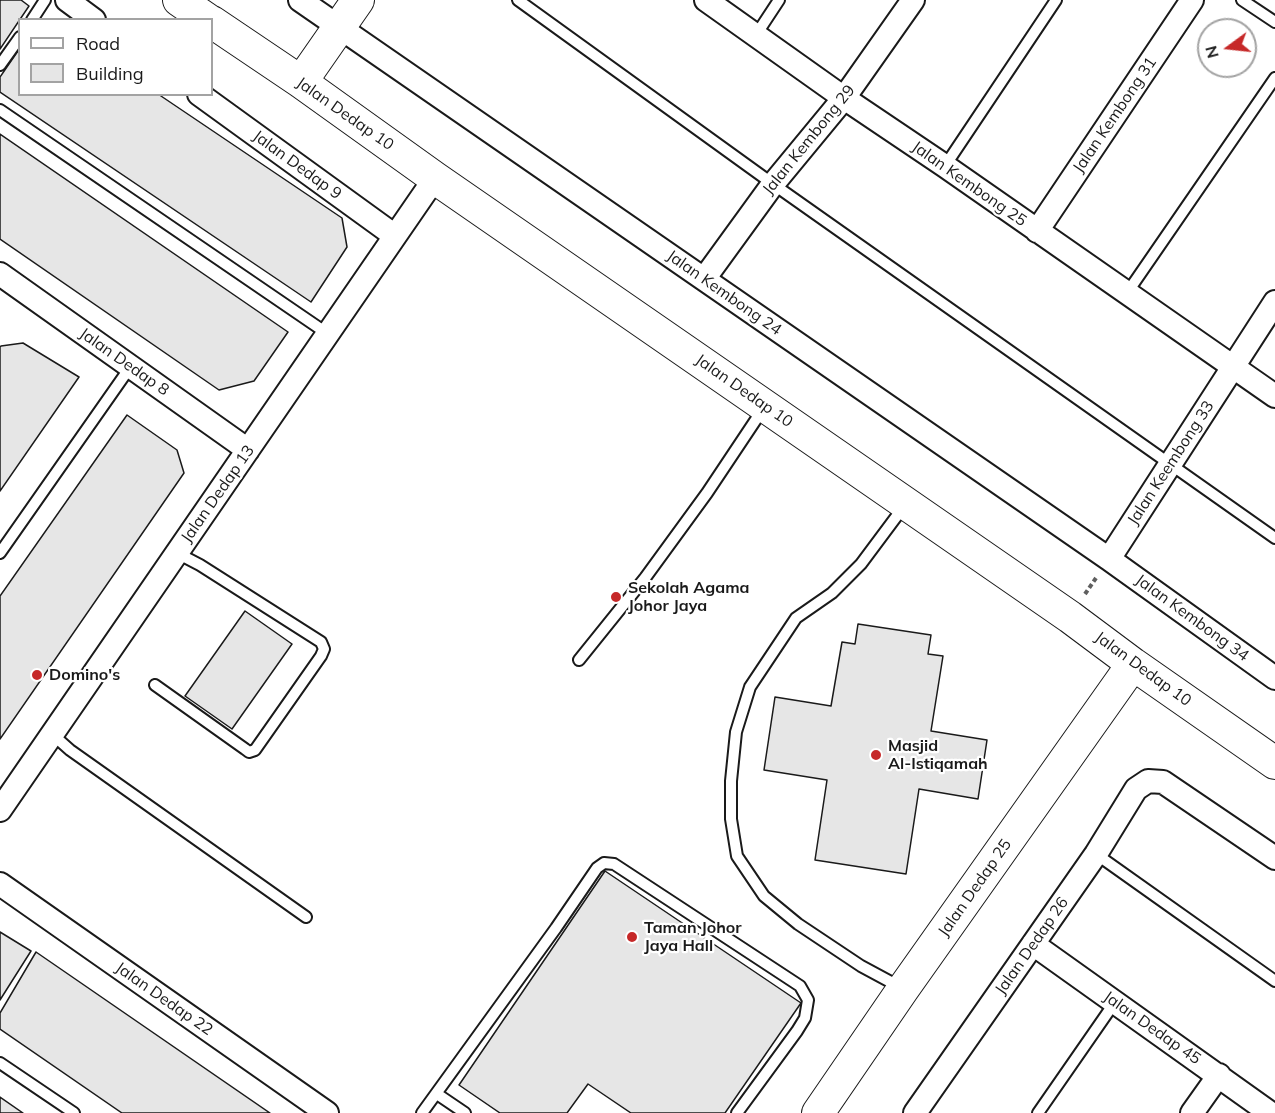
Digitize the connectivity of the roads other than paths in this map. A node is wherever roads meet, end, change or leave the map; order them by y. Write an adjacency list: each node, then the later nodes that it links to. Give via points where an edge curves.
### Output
1 (45, 0): 13 (lane)
2 (67, 0): 14 (street)
3 (179, 0): 15 (main road, Jalan Dedap 10)
4 (300, 0): 18 (street, Jalan Kembong 24)
5 (358, 0): 18 (main road)
6 (518, 0): 29 (lane)
7 (706, 0): 19 (street, Jalan Kembong 25)
8 (779, 0): 19 (lane)
9 (913, 0): 25 (street, Jalan Kembong 29)
10 (1056, 0): 27 (lane)
11 (1192, 0): 30 (street, Jalan Kembong 31)
12 (1242, 0): 16 (lane)
13 (33, 18)
14 (91, 18)
15 (206, 18)
16 (1275, 22)
17 (213, 23): 23 (main road, Jalan Dedap 10)
18 (340, 27): 23 (main road); 32 (street, Jalan Kembong 24)
19 (756, 35): 25 (street, Jalan Kembong 25)
20 (18, 40): 21 (lane)
21 (0, 65)
22 (1275, 78): 34 (lane)
23 (301, 82): 28 (main road, Jalan Dedap 10)
24 (202, 96): 31 (street, Jalan Dedap 9)
25 (844, 98): 27 (street, Jalan Kembong 25); 29 (street, Jalan Kembong 29)
26 (0, 110): 36 (lane)
27 (945, 166): 30 (street, Jalan Kembong 25)
28 (435, 178): 31 (street, Jalan Dedap 13); 40 (main road, Jalan Dedap 10)
29 (773, 184): 32 (street, Jalan Kembong 29); 42 (lane)
30 (1037, 231): 34 (street, Jalan Kembong 25)
31 (395, 236): 36 (street, Jalan Dedap 13)
32 (704, 279): 47 (street, Jalan Kembong 24)
33 (3, 282): 37 (street, Jalan Dedap 8)
34 (1127, 293): 38 (street, Jalan Kembong 25)
35 (1275, 302): 38 (street, Jalan Keembong 33)
36 (328, 334): 41 (street, Jalan Dedap 13)
37 (130, 366): 41 (street, Jalan Dedap 8); 45 (lane)
38 (1233, 367): 39 (street, Jalan Kembong 25); 42 (street, Jalan Keembong 33)
39 (1275, 396)
40 (765, 405): 43 (main road, Jalan Dedap 10); 48 (lane, via 707,493)
41 (248, 450): 46 (street, Jalan Dedap 13)
42 (1170, 464): 44 (lane); 47 (street, Jalan Keembong 33)
43 (907, 503): 49 (main road, Jalan Dedap 10); 61 (lane, via 861,564 832,593 796,618 750,687 736,732 731,781 731,819 737,856 764,896 798,924)
44 (1275, 538)
45 (0, 553)
46 (177, 553): 51 (lane, via 321,642 324,649 255,750 249,752); 52 (street, Jalan Dedap 13)
47 (1109, 559): 50 (street, Jalan Kembong 34)
48 (579, 660)
49 (1133, 664): 53 (main road, Jalan Dedap 10); 61 (main road, Jalan Dedap 25)
50 (1275, 678)
51 (155, 685)
52 (52, 734): 54 (street, Jalan Dedap 13); 58 (lane)
53 (1275, 763)
54 (0, 810)
55 (1096, 854): 56 (street, Jalan Dedap 26, via 1136,789 1148,781 1163,782); 59 (street, Jalan Dedap 26); 60 (lane)
56 (1275, 858)
57 (0, 884): 67 (street, Jalan Dedap 22)
58 (306, 917)
59 (1033, 944): 62 (street, Jalan Dedap 45); 72 (street, Jalan Dedap 26)
60 (1275, 981)
61 (903, 989): 71 (main road, Jalan Dedap 25)
62 (1115, 1002): 64 (street, Jalan Dedap 45); 73 (lane)
63 (0, 1063): 66 (lane)
64 (1219, 1075): 74 (street); 75 (street, Jalan Dedap 45)
65 (437, 1094): 68 (lane); 69 (lane); 70 (lane, via 604,863 614,864 800,986 808,1000 805,1018 797,1031)
66 (74, 1113)
67 (327, 1113)
68 (422, 1113)
69 (465, 1113)
70 (737, 1113)
71 (818, 1113)
72 (915, 1113)
73 (1038, 1113)
74 (1192, 1113)
75 (1270, 1113)

